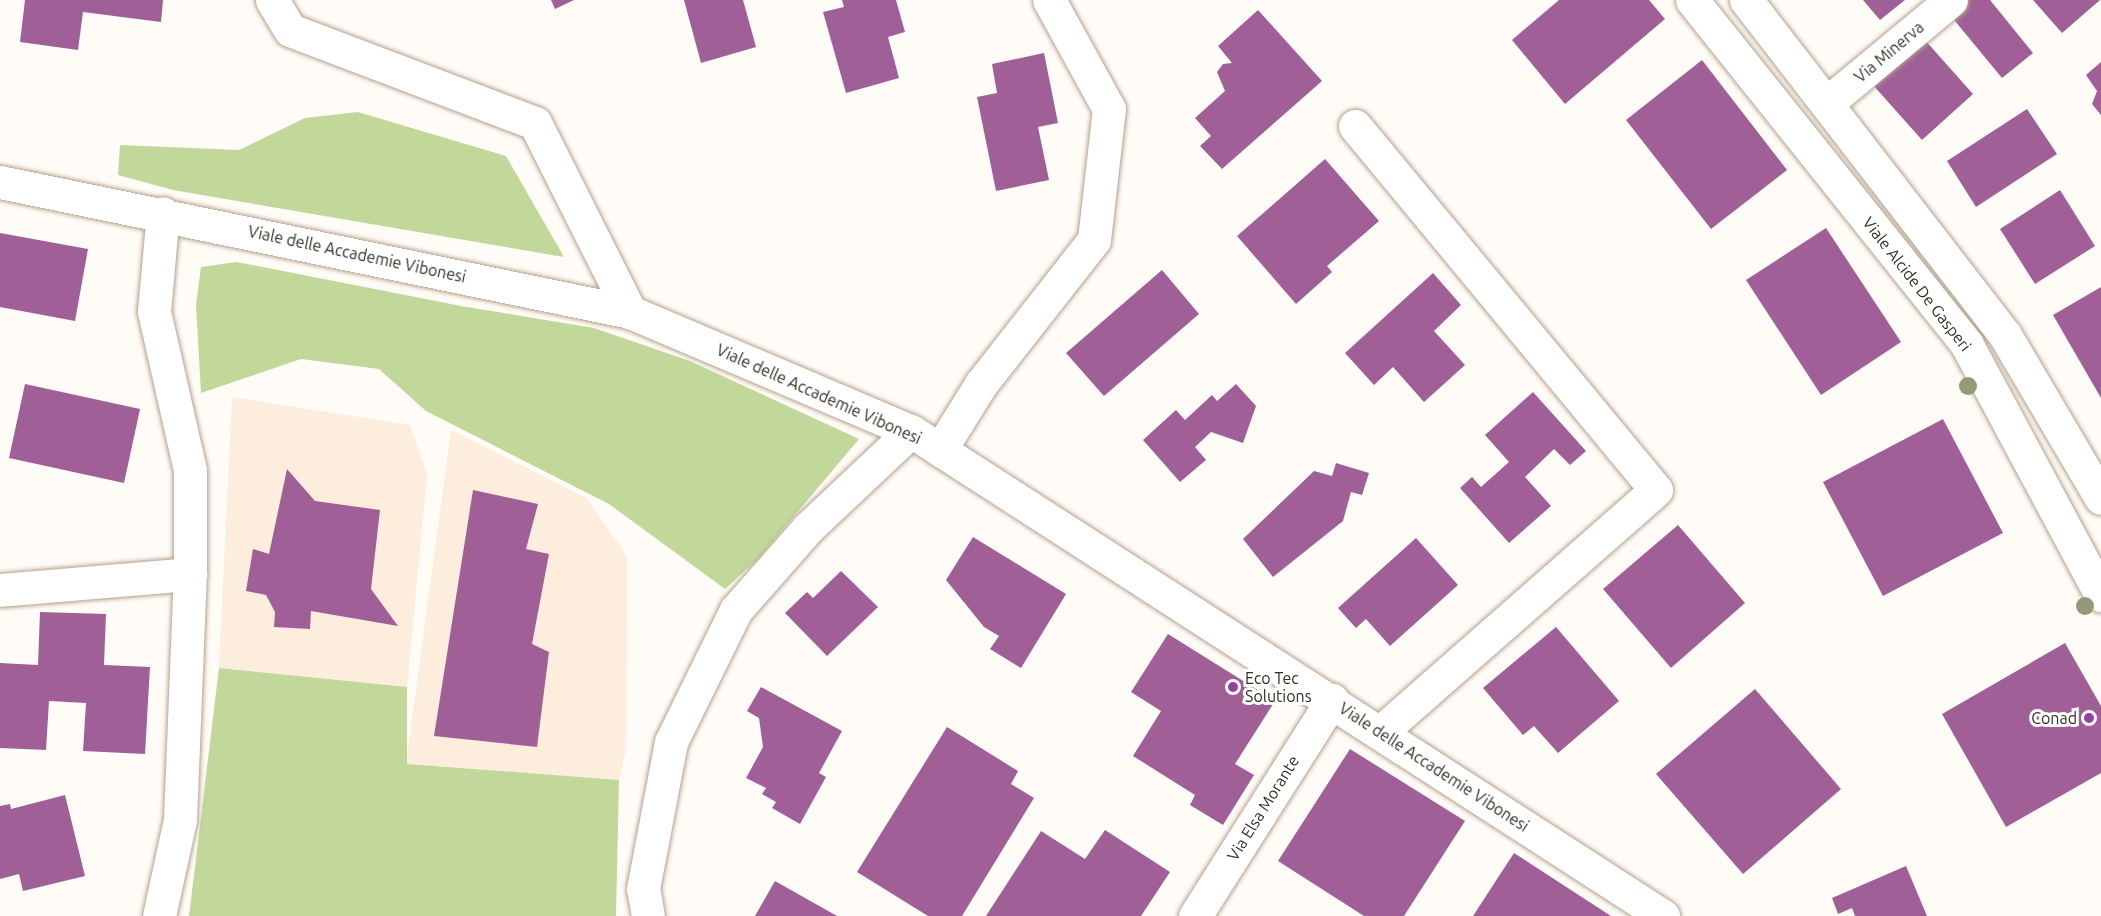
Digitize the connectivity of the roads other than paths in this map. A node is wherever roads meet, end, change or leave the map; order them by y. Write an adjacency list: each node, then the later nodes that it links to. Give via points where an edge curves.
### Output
1 (272, 0): 10 (street, via 290,30 535,123)
2 (1048, 0): 12 (street, via 1109,110 1094,240 981,384)
3 (1692, 0): 16 (street, Viale Alcide De Gasperi, via 1967,345)
4 (1746, 0): 6 (street)
5 (1951, 0): 6 (street, Via Minerva)
6 (1827, 103): 13 (street, via 2005,335)
7 (1355, 126): 18 (street, via 1656,490)
8 (0, 182): 9 (street, Viale delle Accademie Vibonesi)
9 (163, 213): 10 (street, Viale delle Accademie Vibonesi); 14 (street, via 154,310 190,470)
10 (630, 312): 11 (street, Viale delle Accademie Vibonesi)
11 (911, 431): 12 (street, Viale delle Accademie Vibonesi); 20 (street, via 808,528 736,610 671,742 643,889)
12 (940, 450): 17 (street, Viale delle Accademie Vibonesi)
13 (2101, 498)
14 (190, 574): 15 (street); 19 (street, via 180,820)
15 (0, 590)
16 (2101, 595)
17 (1332, 700): 18 (street, Viale delle Accademie Vibonesi); 21 (street, Via Elsa Morante)
18 (1381, 732): 22 (street, Viale delle Accademie Vibonesi)
19 (159, 916)
20 (648, 916)
21 (1195, 916)
22 (1663, 916)

